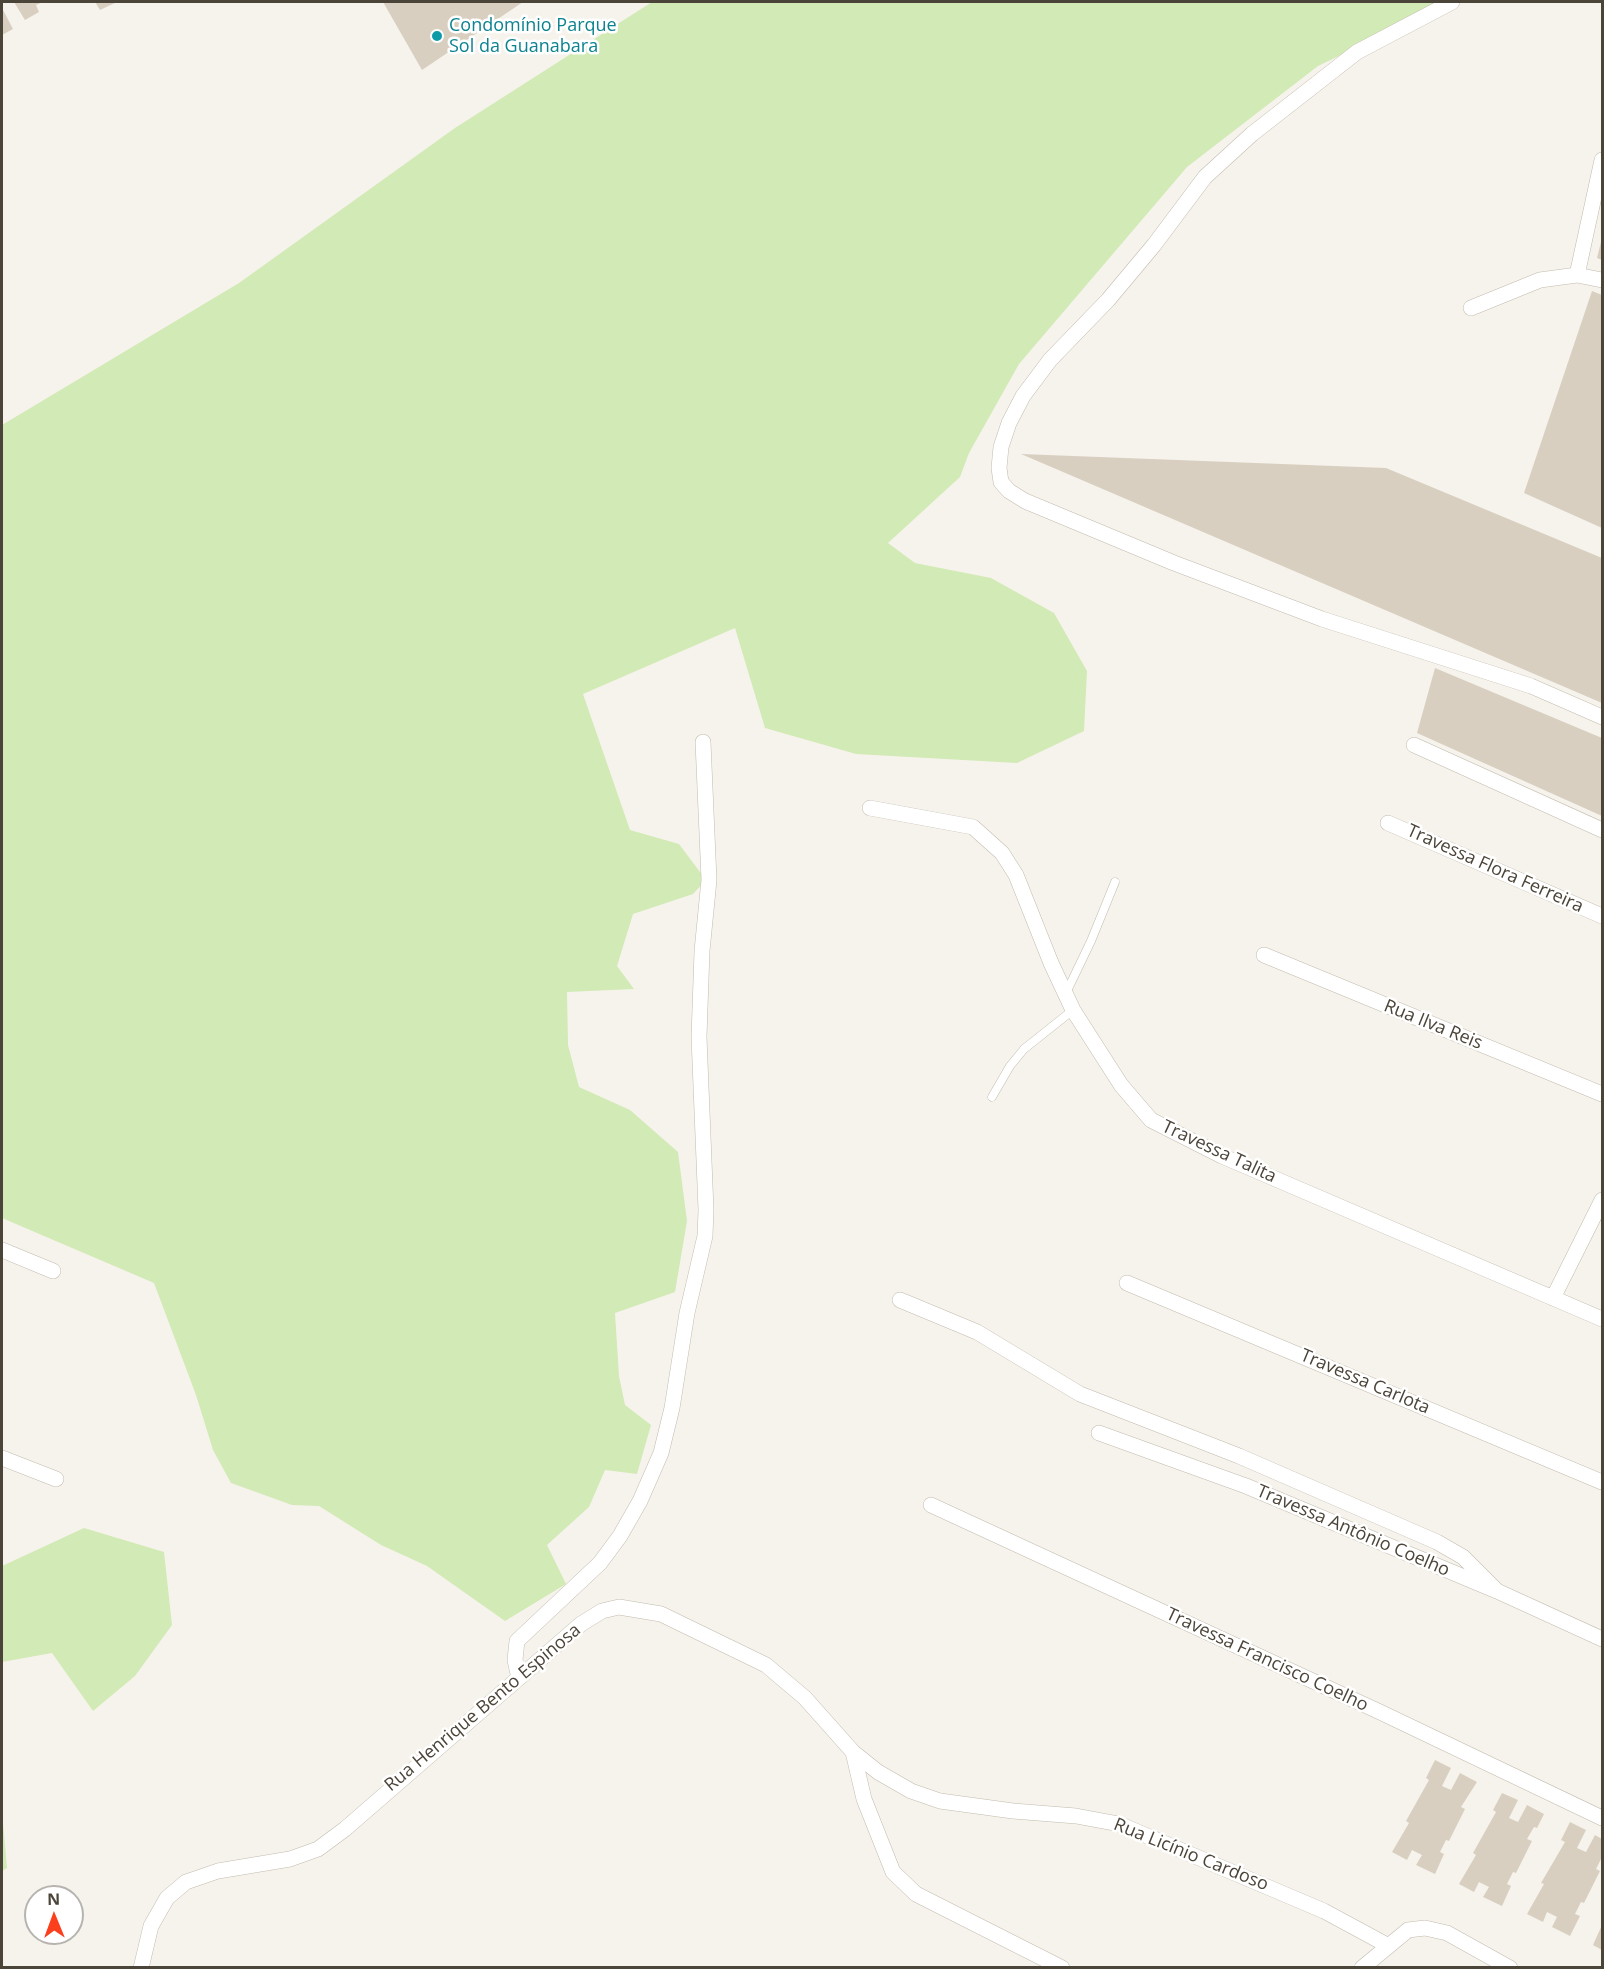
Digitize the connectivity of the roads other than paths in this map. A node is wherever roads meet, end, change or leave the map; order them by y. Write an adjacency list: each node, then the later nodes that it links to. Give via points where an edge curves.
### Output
1 (1452, 2): 6 (street, via 1357,52 1252,134 1205,177 1148,253 1050,360 1023,396 1001,447 1001,482 1025,501 1174,563 1322,619 1531,686)
2 (1602, 160): 3 (street)
3 (1577, 274): 4 (street); 5 (street, via 1540,280)
4 (1602, 279)
5 (1471, 308)
6 (1602, 717)
7 (703, 742): 35 (street, via 709,880 699,1037 705,1236 687,1313 672,1408 661,1453 620,1536 600,1563 517,1641 515,1660)
8 (1414, 745): 11 (street)
9 (870, 808): 15 (street, Travessa Talita, via 973,827 990,841 1016,874)
10 (1388, 823): 13 (street, Travessa Flora Ferreira)
11 (1602, 830)
12 (1115, 882): 15 (lane)
13 (1602, 916)
14 (1264, 955): 17 (street, Rua Ilva Reis)
15 (1065, 994): 16 (street, Travessa Talita)
16 (1073, 1010): 18 (lane, via 1024,1049); 23 (street, Travessa Talita, via 1121,1085 1151,1120 1222,1156)
17 (1602, 1094)
18 (992, 1097)
19 (1602, 1200): 23 (street)
20 (2, 1250): 21 (street)
21 (53, 1270)
22 (1127, 1283): 30 (street, Travessa Carlota)
23 (1553, 1299): 25 (street, Travessa Talita)
24 (900, 1300): 29 (street, via 977,1332 1080,1394)
25 (1602, 1319)
26 (1099, 1433): 31 (street, Travessa Antônio Coelho)
27 (2, 1458): 28 (street)
28 (56, 1479)
29 (1297, 1480): 31 (street); 33 (street, via 1437,1542 1463,1557)
30 (1602, 1482)
31 (1283, 1502): 33 (street, Travessa Antônio Coelho)
32 (931, 1505): 37 (street, Travessa Francisco Coelho)
33 (1497, 1591): 34 (street, Travessa Antônio Coelho)
34 (1602, 1639)
35 (519, 1678): 36 (street, Rua Henrique Bento Espinosa, via 581,1624 602,1611 620,1607 643,1609 766,1665 805,1698); 39 (street, Rua Henrique Bento Espinosa, via 318,1849 186,1882 167,1898 151,1926)
36 (853, 1752): 38 (street, Rua Licínio Cardoso, via 910,1791 940,1801 1119,1824 1315,1906); 40 (street, via 867,1810 893,1872 916,1894)
37 (1602, 1818)
38 (1387, 1945): 41 (street); 42 (street, via 1408,1930 1425,1928 1447,1934)
39 (141, 1968)
40 (1062, 1968)
41 (1362, 1968)
42 (1510, 1968)

